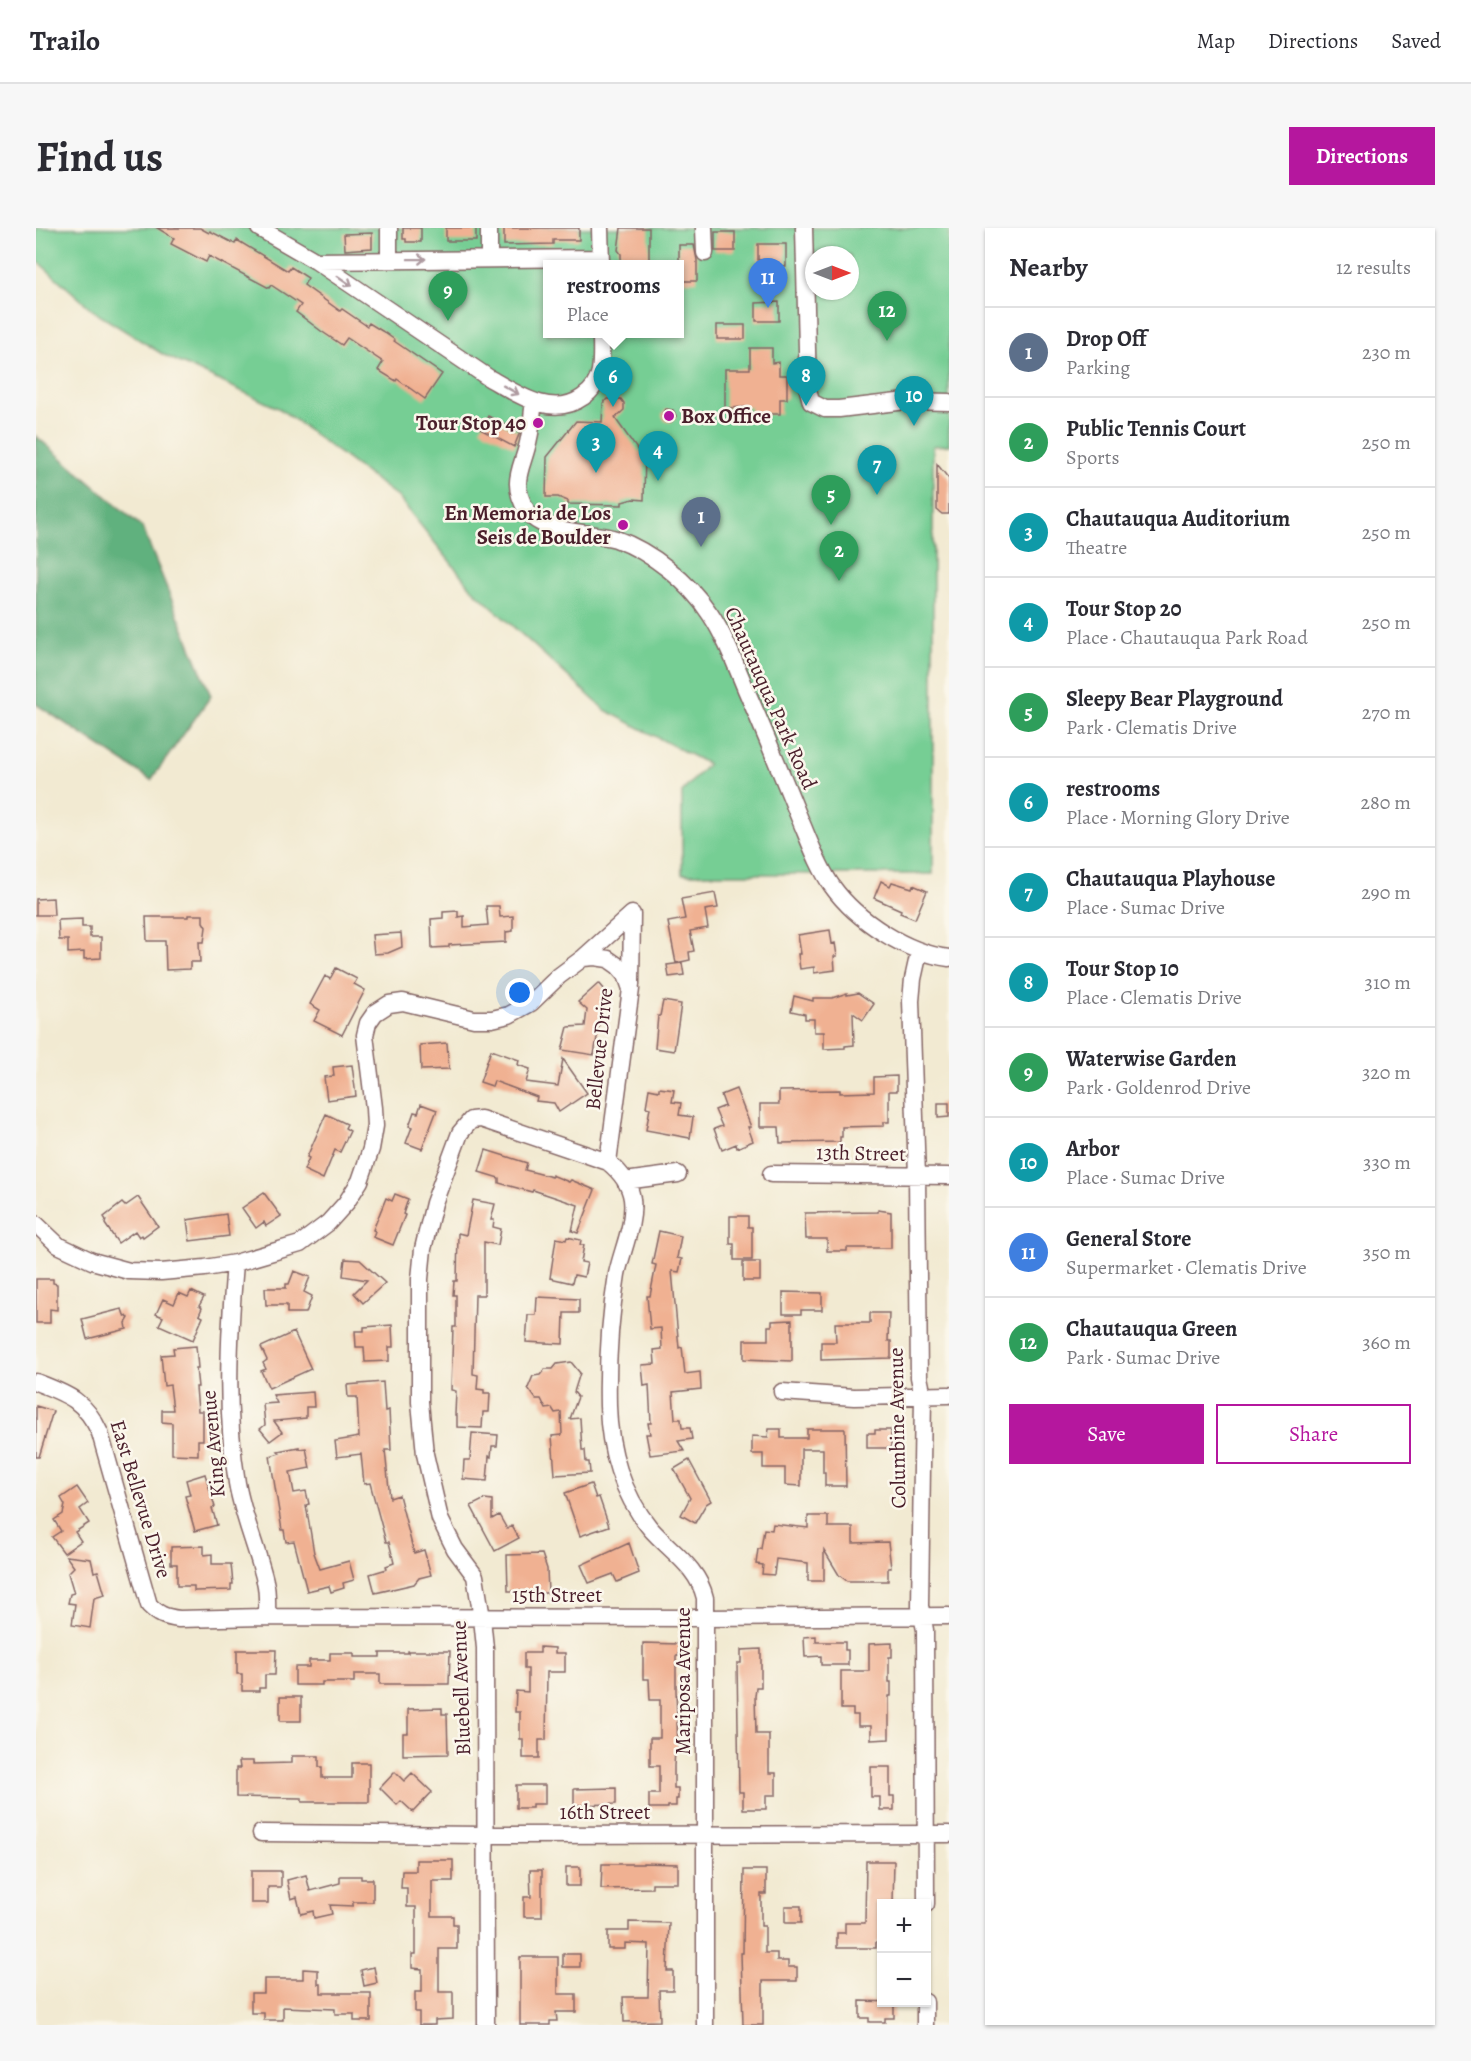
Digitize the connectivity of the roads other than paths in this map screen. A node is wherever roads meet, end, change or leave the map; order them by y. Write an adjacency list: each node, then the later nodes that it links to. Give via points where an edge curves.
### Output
1 (259, 228): 12 (street)
2 (388, 228): 9 (street)
3 (489, 228): 8 (street)
4 (600, 228): 11 (street)
5 (704, 228): 7 (street)
6 (804, 228): 15 (street, via 810,400 834,409 906,401)
7 (705, 253)
8 (489, 259): 9 (street, one-way to 8); 10 (street)
9 (389, 260): 12 (street)
10 (545, 260)
11 (601, 260)
12 (316, 261): 14 (street, one-way to 14, via 489,378)
13 (601, 338): 14 (street, via 600,370 590,391 561,407)
14 (534, 402): 16 (street, Chautauqua Park Road, via 529,439 519,468 519,488 527,510 552,527 609,537 630,546 671,572 700,600 718,626 740,674 825,874 842,898 874,926)
15 (949, 402)
16 (919, 952): 18 (street, Chautauqua Park Road); 23 (street, Columbine Avenue, via 911,1001)
17 (583, 958): 19 (street, Bellevue Drive, via 608,959 626,975); 19 (street, via 632,914); 27 (street, Bellevue Drive, via 531,1003 509,1015 474,1019 403,1002 375,1013 365,1035 375,1126 360,1181 328,1223 300,1244)
18 (949, 958)
19 (631, 989): 20 (street, Bellevue Drive)
20 (608, 1162): 25 (street, Mariposa Avenue); 36 (street, Bluebell Avenue, via 481,1119 471,1120 460,1133 434,1203 420,1280 420,1402 425,1454 440,1519 455,1550 475,1576)
21 (678, 1174): 25 (street)
22 (771, 1174): 23 (street, 13th Street)
23 (916, 1176): 24 (street, 13th Street); 30 (street, Columbine Avenue, via 919,1377)
24 (949, 1176)
25 (625, 1181): 37 (street, Mariposa Avenue, via 633,1211 617,1274 610,1332 610,1435 628,1492 649,1527 692,1569 702,1587)
26 (36, 1224): 27 (street, Bellevue Drive, via 58,1245 92,1261 129,1271 161,1272)
27 (235, 1263): 35 (street, King Avenue, via 230,1407 237,1482 265,1581)
28 (36, 1382): 34 (street, East Bellevue Drive, via 68,1395 93,1418 149,1605)
29 (782, 1392): 30 (street, via 854,1397)
30 (923, 1395): 31 (street); 32 (street, Columbine Avenue)
31 (949, 1395)
32 (922, 1616): 33 (street, 15th Street); 37 (street, 15th Street); 42 (street, Columbine Avenue)
33 (949, 1616)
34 (165, 1617): 35 (street, 15th Street)
35 (267, 1617): 36 (street, 15th Street)
36 (482, 1618): 37 (street, 15th Street); 41 (street, Bluebell Avenue)
37 (704, 1618): 39 (street, Mariposa Avenue)
38 (261, 1833): 41 (street, 16th Street)
39 (706, 1834): 41 (street, 16th Street); 42 (street, 16th Street); 46 (street, Mariposa Avenue)
40 (949, 1834): 42 (street, 16th Street)
41 (485, 1835): 45 (street, Bluebell Avenue)
42 (926, 1835): 43 (street, Columbine Avenue)
43 (926, 1899)
44 (925, 2007): 47 (street)
45 (486, 2025)
46 (705, 2025)
47 (925, 2025)

